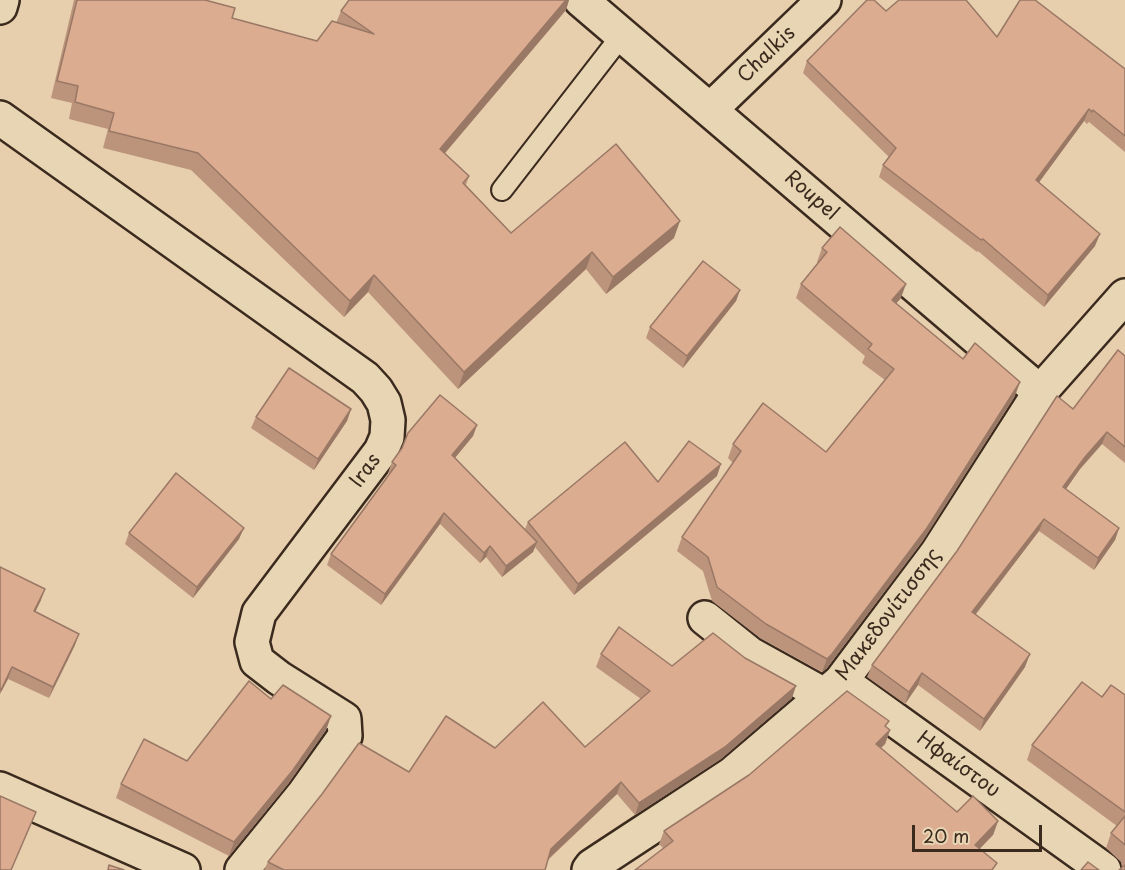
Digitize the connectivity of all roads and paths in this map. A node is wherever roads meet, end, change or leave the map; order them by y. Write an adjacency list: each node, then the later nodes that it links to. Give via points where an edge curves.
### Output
1 (2, 0): 4 (street)
2 (581, 0): 5 (street, Roupel)
3 (824, 0): 6 (street, Chalkis)
4 (0, 7)
5 (622, 35): 6 (street, Roupel); 8 (lane)
6 (710, 110): 10 (street, Roupel)
7 (0, 118): 15 (street, Iras, via 365,378 384,404 387,437 381,452 259,613 252,642 257,660 344,718 345,736)
8 (502, 190)
9 (1125, 296): 10 (street, Μακεδονίτισσης)
10 (1040, 393): 12 (street, Μακεδονίτισσης, via 937,553)
11 (705, 618): 12 (street, Ηφαίστου, via 750,654)
12 (832, 688): 16 (street, Μακεδονίτισσης, via 732,774); 17 (street, Ηφαίστου)
13 (0, 789): 14 (street)
14 (183, 870)
15 (242, 870)
16 (589, 870)
17 (1104, 870)

